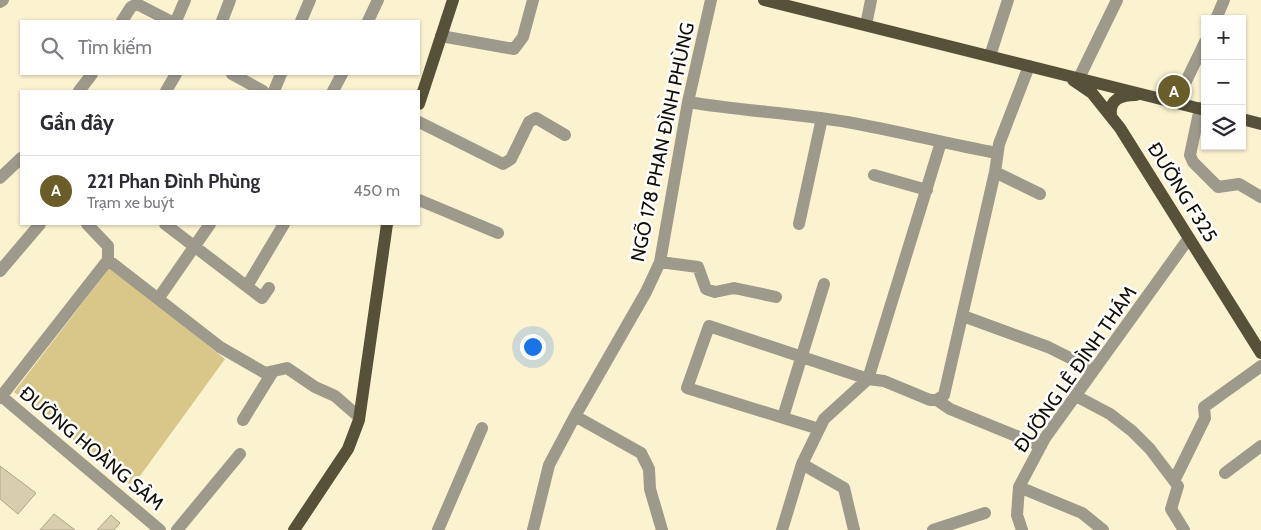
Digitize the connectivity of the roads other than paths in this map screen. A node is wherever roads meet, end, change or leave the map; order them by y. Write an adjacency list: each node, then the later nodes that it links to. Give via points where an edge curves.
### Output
1 (185, 0): 16 (street)
2 (230, 0): 17 (street)
3 (310, 0): 18 (street)
4 (378, 0): 19 (street)
5 (453, 0): 21 (main road)
6 (533, 0): 21 (street, via 523,37 514,49)
7 (711, 0): 39 (street, NGÕ 178 PHAN ĐÌNH PHÙNG)
8 (764, 0): 20 (main road)
9 (870, 0): 20 (street)
10 (1008, 0): 23 (street)
11 (1117, 0): 31 (street)
12 (1224, 0): 13 (street)
13 (1218, 15)
14 (123, 20): 15 (street, via 137,4)
15 (168, 20)
16 (176, 20)
17 (222, 20)
18 (301, 20)
19 (368, 20)
20 (866, 25): 23 (main road)
21 (441, 36): 38 (main road)
22 (1201, 50): 40 (street)
23 (990, 56): 24 (main road)
24 (1029, 66): 25 (main road); 50 (street)
25 (1052, 71): 31 (main road); 42 (main road, ĐƯỜNG F325, via 1092,93)
26 (91, 75): 32 (street)
27 (175, 75): 33 (street)
28 (234, 75): 34 (street)
29 (281, 75): 35 (street)
30 (341, 75): 36 (street)
31 (1079, 78): 37 (main road)
32 (81, 90)
33 (167, 90)
34 (261, 90)
35 (274, 90)
36 (334, 90)
37 (1145, 94): 40 (main road); 42 (main road, via 1117,98 1111,106)
38 (420, 101)
39 (688, 102): 44 (street, via 742,111); 70 (street, NGÕ 178 PHAN ĐÌNH PHÙNG)
40 (1176, 102): 41 (main road)
41 (1201, 108)
42 (1111, 116): 67 (main road, ĐƯỜNG F325)
43 (1201, 116): 57 (street, via 1190,155 1193,162 1218,187 1239,184)
44 (822, 118): 49 (street); 59 (street)
45 (1246, 120): 47 (main road)
46 (420, 123): 48 (street, via 500,163 512,159 532,119 540,120)
47 (1261, 124)
48 (565, 135)
49 (941, 142): 50 (street); 55 (street)
50 (998, 149): 52 (street)
51 (20, 159): 54 (street)
52 (995, 172): 56 (street); 77 (street)
53 (874, 174): 55 (street)
54 (0, 178)
55 (927, 190): 83 (street)
56 (1040, 194)
57 (1261, 197)
58 (420, 200): 66 (street)
59 (799, 224)
60 (39, 225): 71 (street)
61 (89, 225): 69 (street, via 108,246)
62 (166, 225): 68 (street)
63 (209, 225): 68 (street)
64 (283, 225): 73 (street)
65 (387, 225): 88 (main road)
66 (498, 233)
67 (1189, 238): 78 (main road, ĐƯỜNG F325); 81 (street, ĐƯỜNG LÊ ĐÌNH THÁM)
68 (196, 246): 73 (street); 76 (street)
69 (108, 260): 76 (street); 85 (street)
70 (660, 262): 75 (street, via 698,267 706,289 715,292 734,288); 87 (street, NGÕ 178 PHAN ĐÌNH PHÙNG)
71 (0, 271)
72 (824, 284): 79 (street)
73 (247, 286): 74 (street, via 262,298)
74 (269, 288)
75 (776, 296)
76 (158, 299): 82 (street, via 220,348 265,373)
77 (963, 316): 81 (street, via 1048,347); 86 (street, via 944,395)
78 (1261, 353)
79 (802, 358): 83 (street); 89 (street); 89 (street, via 709,326 688,388)
80 (1261, 366): 98 (street, via 1204,407 1205,418)
81 (1094, 370): 84 (street, ĐƯỜNG LÊ ĐÌNH THÁM)
82 (272, 373): 88 (street, via 287,368 335,396); 90 (street)
83 (868, 379): 86 (street, via 884,381); 92 (street, via 824,419)
84 (1076, 396): 93 (street, ĐƯỜNG LÊ ĐÌNH THÁM); 98 (street, via 1110,414 1132,431)
85 (0, 397): 101 (street, ĐƯỜNG HOÀNG SÂM)
86 (937, 400): 93 (street, via 950,410)
87 (575, 416): 105 (street, NGÕ 178 PHAN ĐÌNH PHÙNG, via 549,465); 106 (street, via 641,453 649,469 650,489)
88 (359, 417): 102 (main road, via 348,449)
89 (784, 417): 92 (street)
90 (243, 420)
91 (482, 428): 104 (street)
92 (819, 429): 96 (street)
93 (1041, 446): 99 (street, ĐƯỜNG LÊ ĐÌNH THÁM)
94 (1261, 446): 97 (street)
95 (240, 454): 103 (street)
96 (802, 464): 107 (street); 108 (street, via 844,488)
97 (1225, 473)
98 (1175, 479): 112 (street, via 1178,489 1171,509)
99 (1019, 487): 110 (street, ĐƯỜNG LÊ ĐÌNH THÁM, via 1017,515); 111 (street, via 1082,513)
100 (985, 513): 109 (street)
101 (153, 528)
102 (299, 528)
103 (177, 530)
104 (438, 530)
105 (533, 530)
106 (662, 530)
107 (782, 530)
108 (854, 530)
109 (932, 530)
110 (1022, 530)
111 (1103, 530)
112 (1184, 530)

